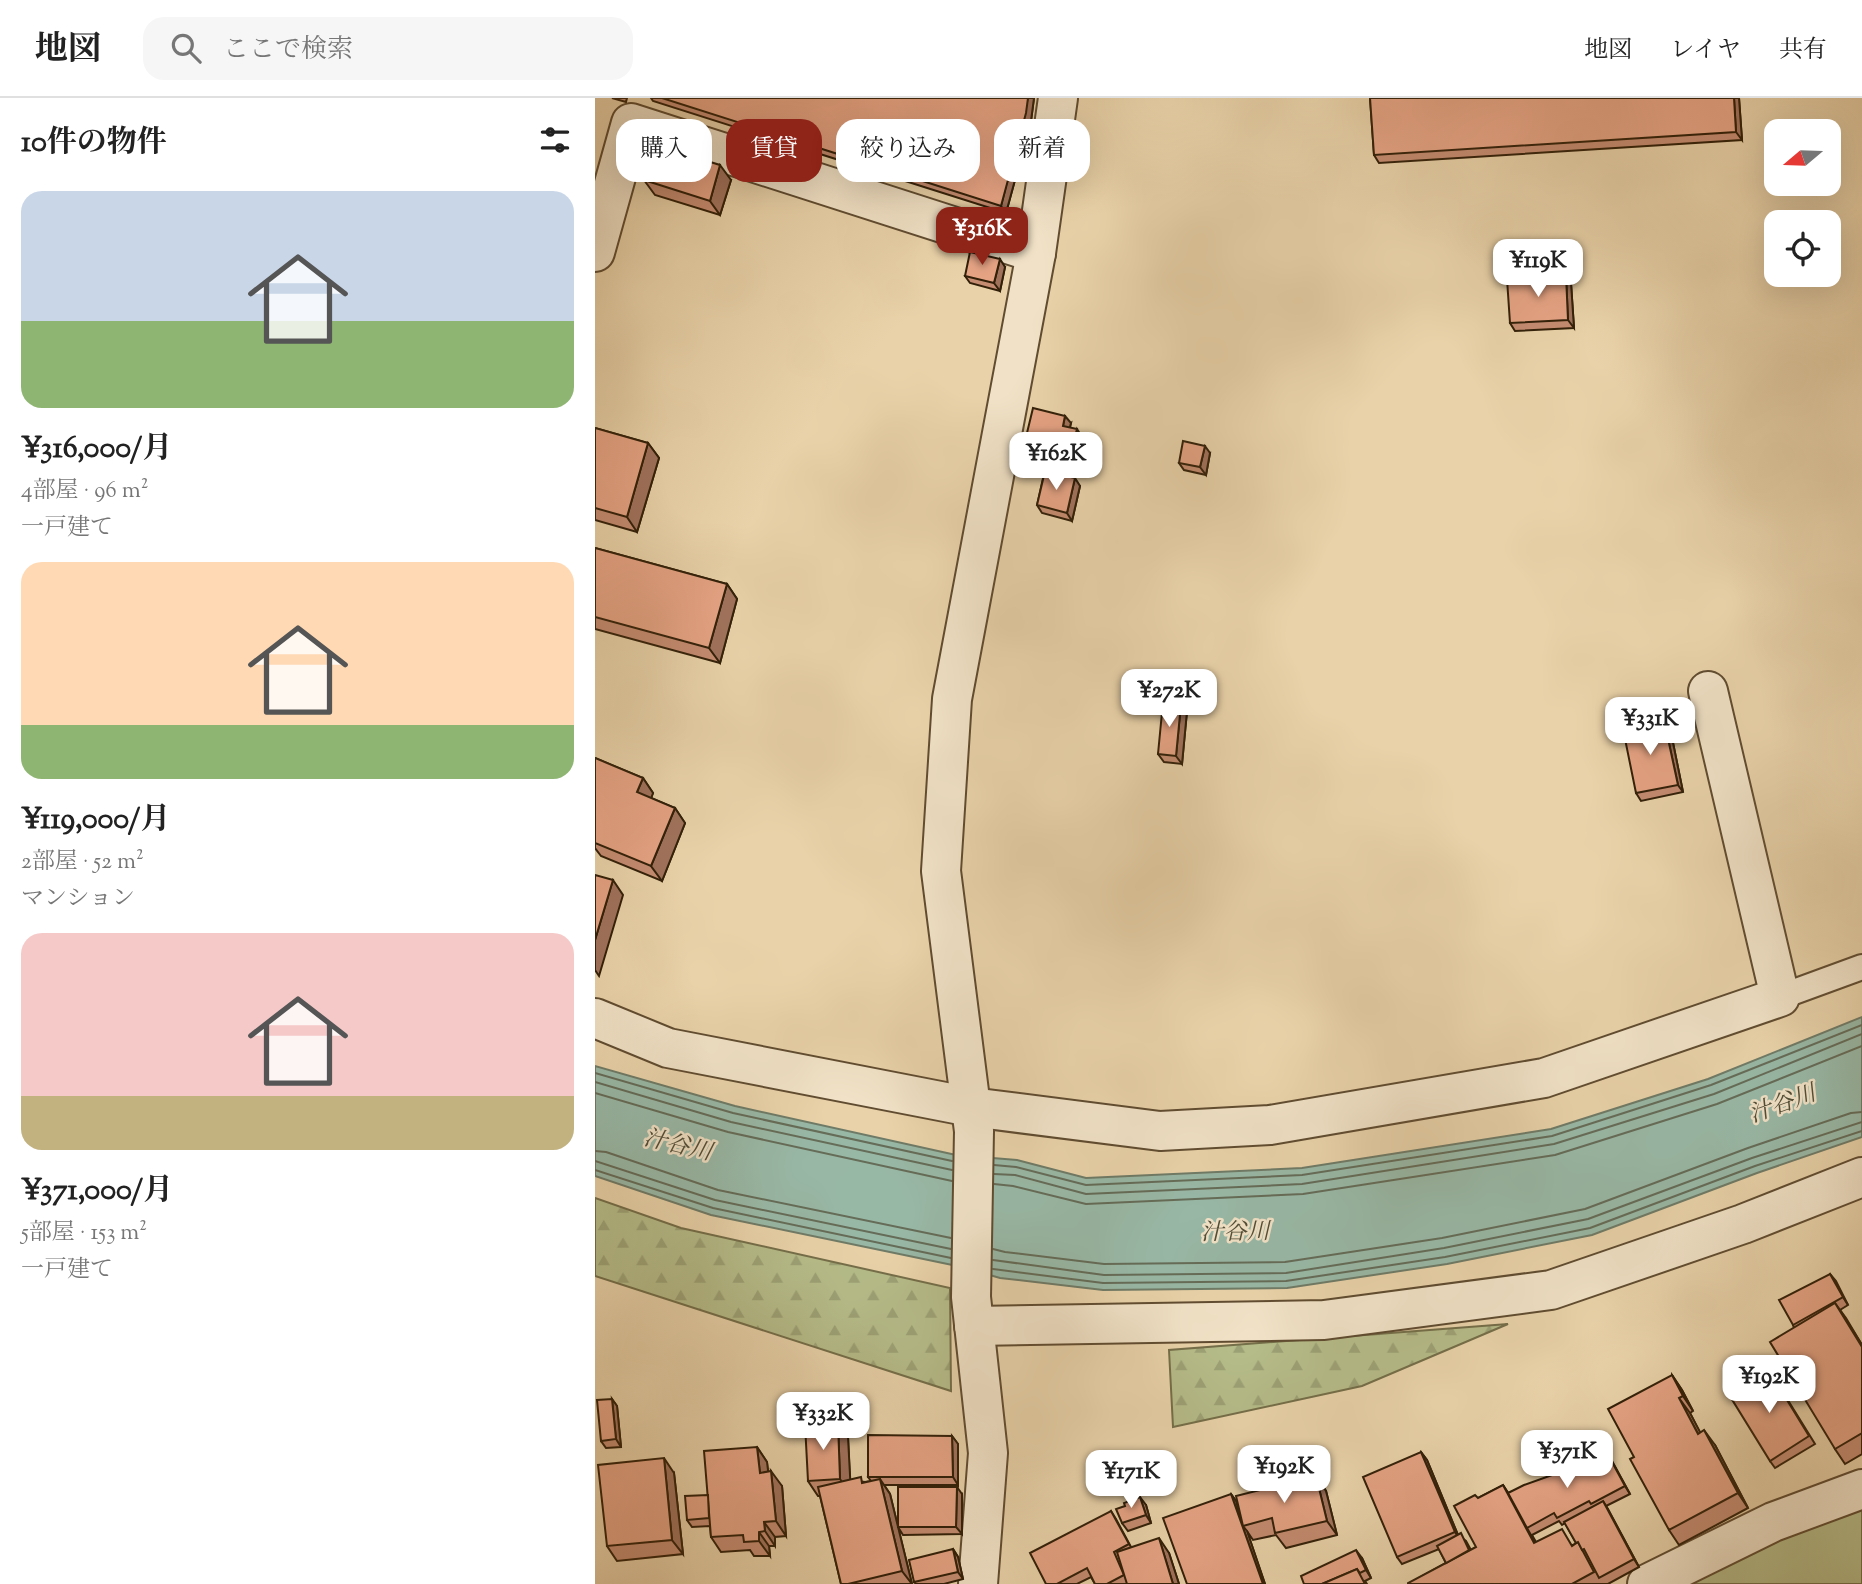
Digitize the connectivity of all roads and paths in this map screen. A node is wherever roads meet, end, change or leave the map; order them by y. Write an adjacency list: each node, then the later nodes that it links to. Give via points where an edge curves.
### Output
1 (1058, 98): 3 (street)
2 (595, 252): 3 (street, via 631,123)
3 (1036, 253): 8 (street, via 952,699 940,871)
4 (1709, 691): 6 (street)
5 (1862, 967): 6 (lane)
6 (1780, 997): 8 (street, via 1545,1078 1270,1125 1160,1131)
7 (595, 1018): 8 (street, via 668,1048)
8 (973, 1119): 10 (street)
9 (1862, 1177): 10 (street, via 1743,1224 1551,1290 1325,1320)
10 (972, 1311): 13 (street, via 988,1454)
11 (1862, 1489): 12 (street, via 1773,1522)
12 (1656, 1582)
13 (978, 1584)

